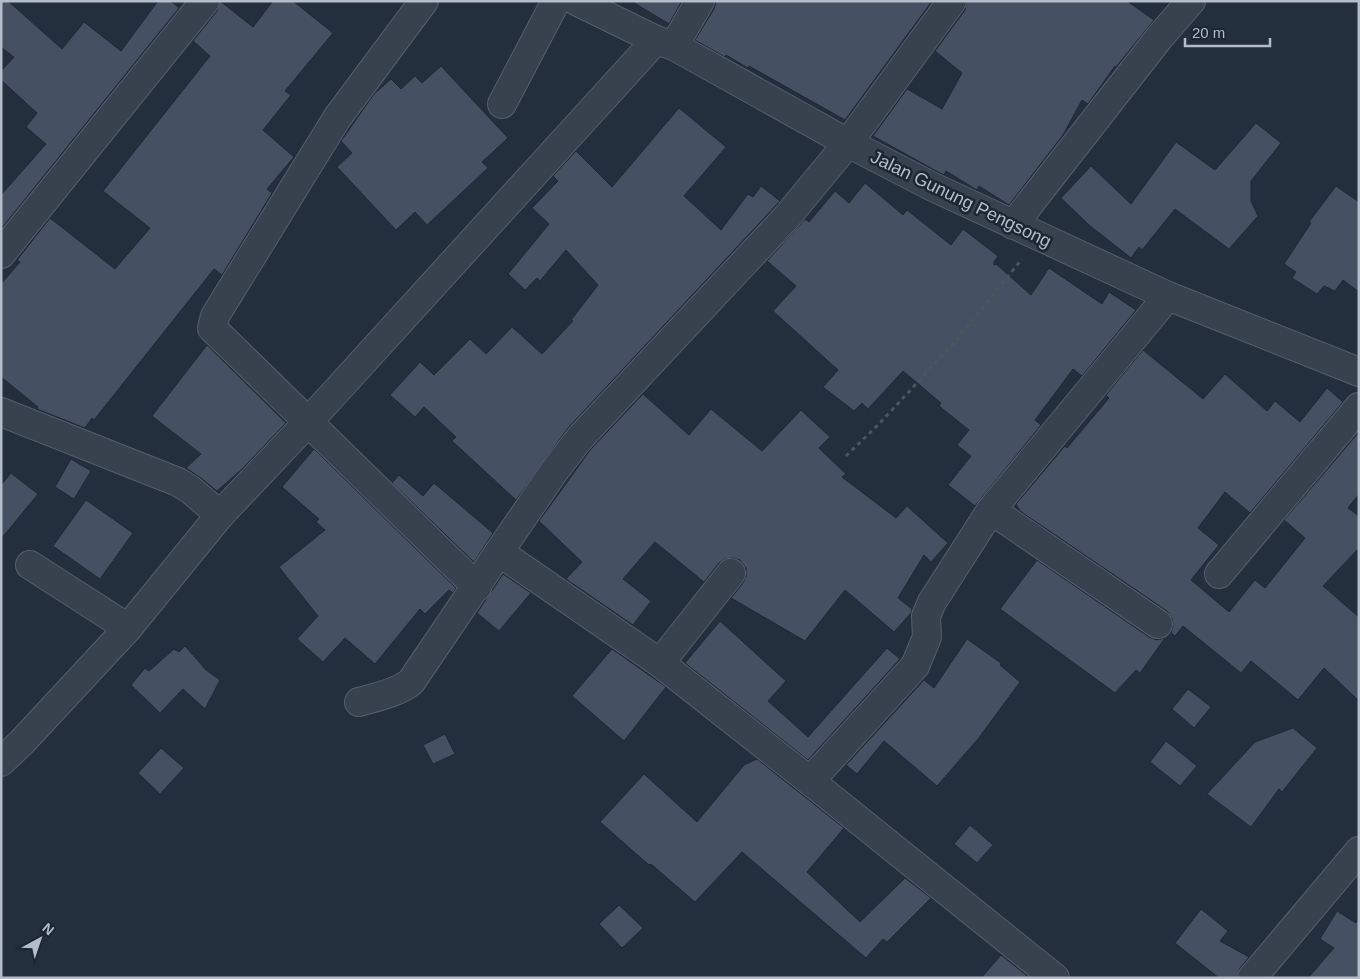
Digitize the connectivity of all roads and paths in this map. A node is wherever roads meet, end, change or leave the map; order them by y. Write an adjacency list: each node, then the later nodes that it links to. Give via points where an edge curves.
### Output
1 (205, 1): 13 (street)
2 (424, 1): 18 (street, via 337,118 214,319 212,328 215,332)
3 (556, 1): 9 (street)
4 (576, 1): 8 (street, Jalan Gunung Pengsong)
5 (700, 1): 8 (street)
6 (952, 1): 10 (street)
7 (1191, 1): 11 (street)
8 (665, 43): 10 (street, Jalan Gunung Pengsong); 18 (street)
9 (502, 104)
10 (848, 144): 11 (street, Jalan Gunung Pengsong); 22 (street, via 785,218 579,439)
11 (1013, 225): 12 (street, Jalan Gunung Pengsong)
12 (1039, 237): 14 (street, Jalan Gunung Pengsong); 19 (path, via 953,344)
13 (1, 254)
14 (1168, 296): 15 (street, Jalan Gunung Pengsong); 20 (street)
15 (1359, 372)
16 (1359, 407): 25 (street)
17 (1, 412): 21 (street, via 178,482)
18 (309, 421): 21 (street); 26 (street)
19 (846, 456)
20 (991, 510): 27 (street); 32 (street, via 932,602 926,616 927,637 915,666)
21 (220, 515): 28 (street)
22 (499, 552): 26 (street); 29 (street)
23 (30, 565): 28 (street)
24 (731, 573): 29 (street)
25 (1219, 574)
26 (477, 587): 30 (street, via 411,682 396,691)
27 (1158, 624)
28 (128, 628): 31 (street)
29 (660, 663): 32 (street)
30 (359, 702)
31 (1, 762)
32 (810, 781): 34 (street)
33 (1359, 851): 35 (street)
34 (1055, 978)
35 (1252, 978)

